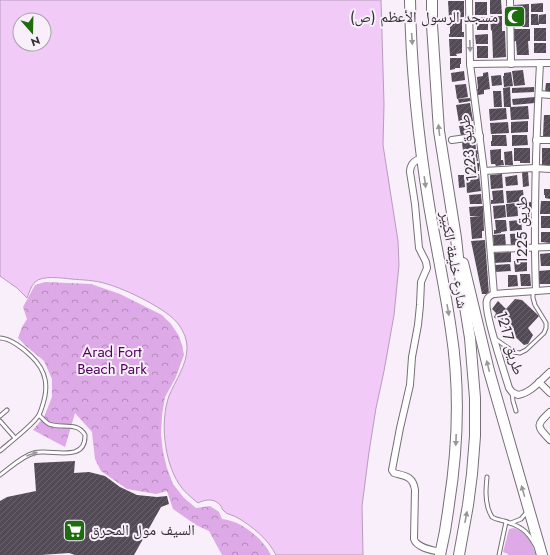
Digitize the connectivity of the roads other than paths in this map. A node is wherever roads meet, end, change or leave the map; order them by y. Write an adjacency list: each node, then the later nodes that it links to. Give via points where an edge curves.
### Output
1 (410, 0): 15 (main road, شارع خليفة الكبير, one-way to 15)
2 (432, 0): 19 (main road, شارع خليفة الكبير, one-way to 2, via 439,131)
3 (469, 0): 7 (street, طريق 1223, one-way to 7)
4 (510, 0): 8 (street)
5 (540, 63): 6 (street); 8 (street); 9 (street, طريق 1225)
6 (550, 63)
7 (470, 64): 8 (street); 11 (street, طريق 1223)
8 (511, 64)
9 (539, 94): 10 (street); 13 (street, طريق 1225)
10 (550, 95)
11 (480, 136): 12 (street); 18 (street, طريق 1223)
12 (452, 140)
13 (536, 140): 14 (street); 16 (street, طريق 1225)
14 (550, 140)
15 (422, 158): 45 (main road, شارع خليفة الكبير, one-way to 45, via 451,330 456,399 452,487); 45 (street, via 413,162 410,172 419,248 427,268 421,282 410,384 392,470 394,474 409,478 414,484 415,542)
16 (536, 168): 17 (street); 18 (street); 20 (street, طريق 1225)
17 (550, 169)
18 (484, 171): 22 (street, طريق 1223)
19 (456, 238): 43 (main road, شارع خليفة الكبير, one-way to 19, via 489,371); 47 (main road, شارع خليفة الكبير, one-way to 19, via 472,474 475,398 470,338)
20 (534, 247): 21 (street); 22 (street); 24 (street, طريق 1225)
21 (550, 247)
22 (491, 249): 25 (street, طريق 1223)
23 (550, 290): 24 (street)
24 (534, 291): 25 (street); 27 (lane, via 535,305 546,324 544,333 520,353 514,352)
25 (494, 294): 27 (street, طريق 1217, via 486,301)
26 (0, 338): 35 (lane, via 28,352 40,365 46,389)
27 (494, 338): 30 (street, طريق 1217)
28 (550, 372): 29 (street, طريق 1217)
29 (540, 382): 30 (street, طريق 1217, via 521,394); 31 (street)
30 (512, 392): 33 (lane)
31 (550, 393)
32 (7, 410): 36 (lane)
33 (516, 411)
34 (550, 412): 39 (street, via 539,425)
35 (39, 415): 38 (lane); 41 (lane, one-way to 35, via 24,457 34,453 70,453 81,448 85,435 80,429 50,424)
36 (0, 416)
37 (0, 421): 38 (lane)
38 (15, 438): 40 (lane)
39 (550, 440)
40 (0, 451)
41 (0, 476)
42 (487, 477): 44 (lane, via 485,493 490,513)
43 (528, 509): 44 (lane, via 521,519); 46 (main road, شارع خليفة الكبير)
44 (508, 523): 46 (lane, via 528,534); 48 (lane)
45 (440, 554)
46 (542, 554)
47 (459, 555)
48 (499, 555)

